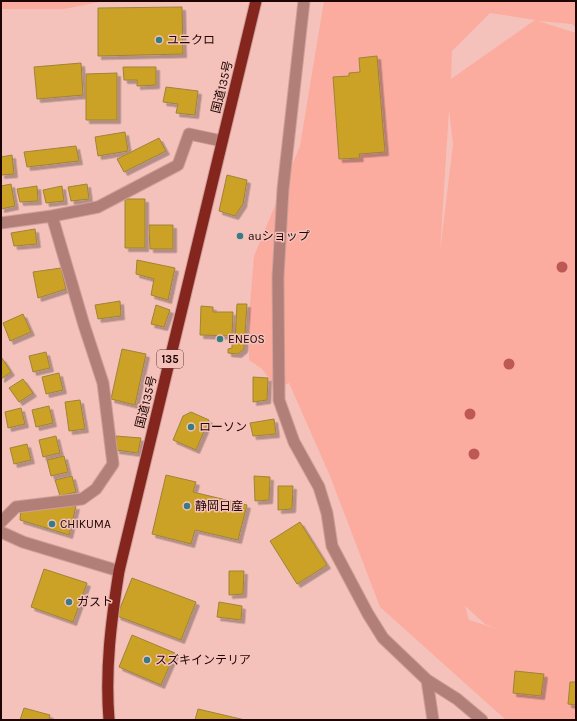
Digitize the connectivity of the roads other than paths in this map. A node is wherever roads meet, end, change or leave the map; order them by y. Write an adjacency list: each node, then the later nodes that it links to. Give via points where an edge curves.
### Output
1 (256, 1): 3 (highway, 国道135号 / 135)
2 (304, 1): 9 (street, via 283,189 278,277 279,400 294,442 319,487 327,513 332,546 383,638)
3 (222, 142): 4 (street, via 189,134 178,165 98,207); 8 (highway, 国道135号 / 135)
4 (52, 216): 5 (street); 6 (street, via 103,383 112,464 96,489 82,499 16,507)
5 (1, 223)
6 (1, 522)
7 (1, 532): 8 (street, via 23,542)
8 (119, 571): 10 (highway, 国道135号 / 135, via 110,629 107,692)
9 (427, 680): 11 (street); 12 (street, via 457,699)
10 (109, 720)
11 (433, 720)
12 (482, 720)

